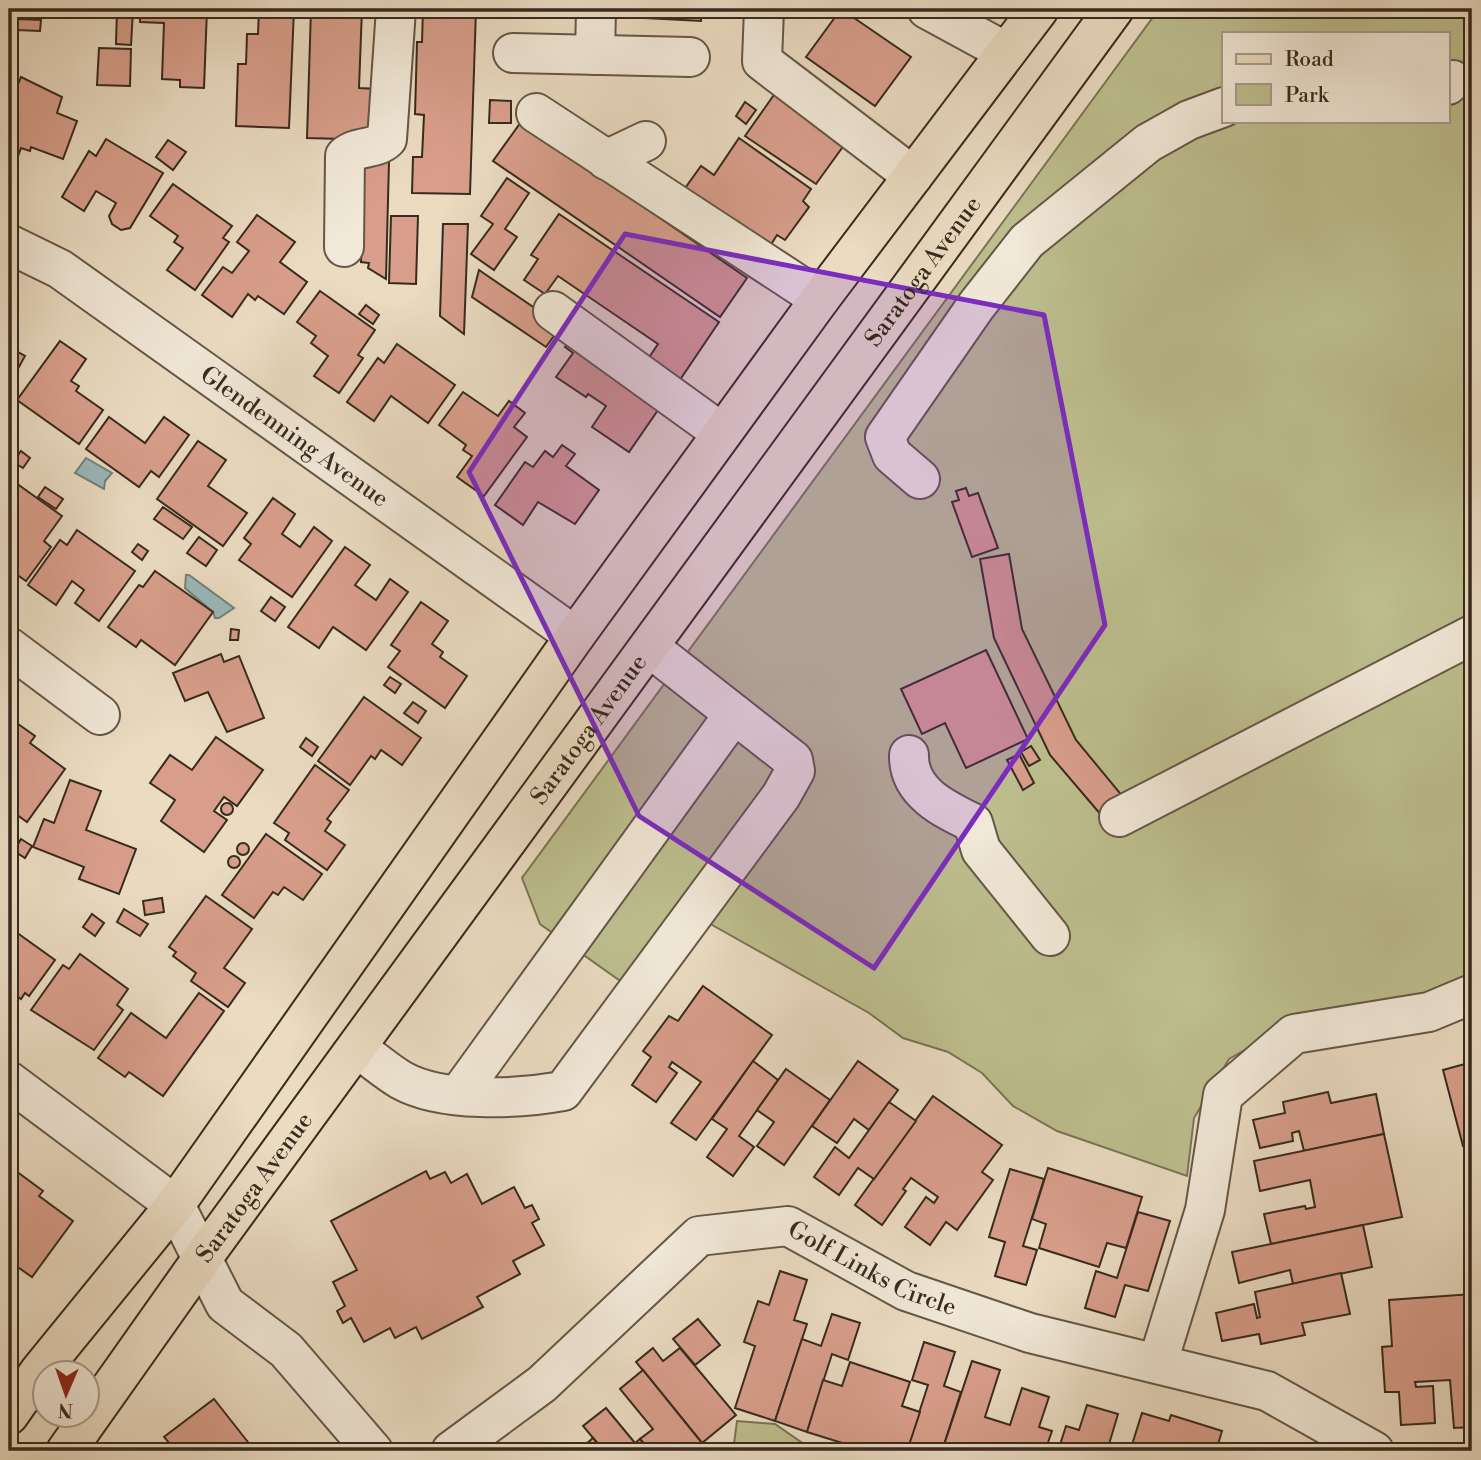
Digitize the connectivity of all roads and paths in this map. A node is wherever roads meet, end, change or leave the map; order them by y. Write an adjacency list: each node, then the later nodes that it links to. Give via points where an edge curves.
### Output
1 (396, 9): 16 (street, via 387,139 345,156)
2 (596, 9): 8 (street)
3 (764, 9): 14 (street, via 762,61)
4 (927, 9): 6 (street)
5 (1114, 9): 24 (main road, Saratoga Avenue)
6 (1024, 24): 14 (main road)
7 (513, 53): 8 (street)
8 (595, 55): 9 (street)
9 (690, 57)
10 (1222, 108): 20 (street, via 1148,143 1046,224 1010,262 885,437 892,455)
11 (536, 113): 13 (street)
12 (646, 141): 13 (street)
13 (607, 160): 17 (street)
14 (913, 176): 17 (main road)
15 (9, 244): 22 (street, Glendenning Avenue, via 60,269)
16 (344, 247)
17 (820, 299): 19 (main road)
18 (553, 311): 19 (street)
19 (722, 433): 22 (main road)
20 (920, 479)
21 (1472, 635): 28 (street)
22 (575, 636): 34 (main road)
23 (9, 647): 26 (street)
24 (649, 647): 25 (street); 31 (main road, Saratoga Avenue)
25 (734, 714): 33 (street); 33 (street, via 793,760 795,771 782,796 563,1091 525,1098)
26 (100, 715)
27 (909, 755): 29 (street, via 909,768 925,794 973,823 981,850)
28 (1119, 817)
29 (1049, 936)
30 (1472, 994): 36 (street, via 1429,1012 1294,1034 1223,1095 1205,1210)
31 (357, 1048): 33 (street, via 401,1080 429,1092); 35 (main road, Saratoga Avenue)
32 (9, 1082): 34 (street)
33 (459, 1094)
34 (175, 1205): 35 (street); 37 (main road)
35 (201, 1260): 38 (main road, Saratoga Avenue); 39 (street, via 225,1304 286,1350)
36 (1158, 1362): 40 (street, Golf Links Circle, via 1030,1333 906,1291 788,1226 699,1236 542,1384); 41 (street, Golf Links Circle, via 1267,1391)
37 (9, 1415)
38 (66, 1451)
39 (373, 1451)
40 (451, 1451)
41 (1374, 1451)

